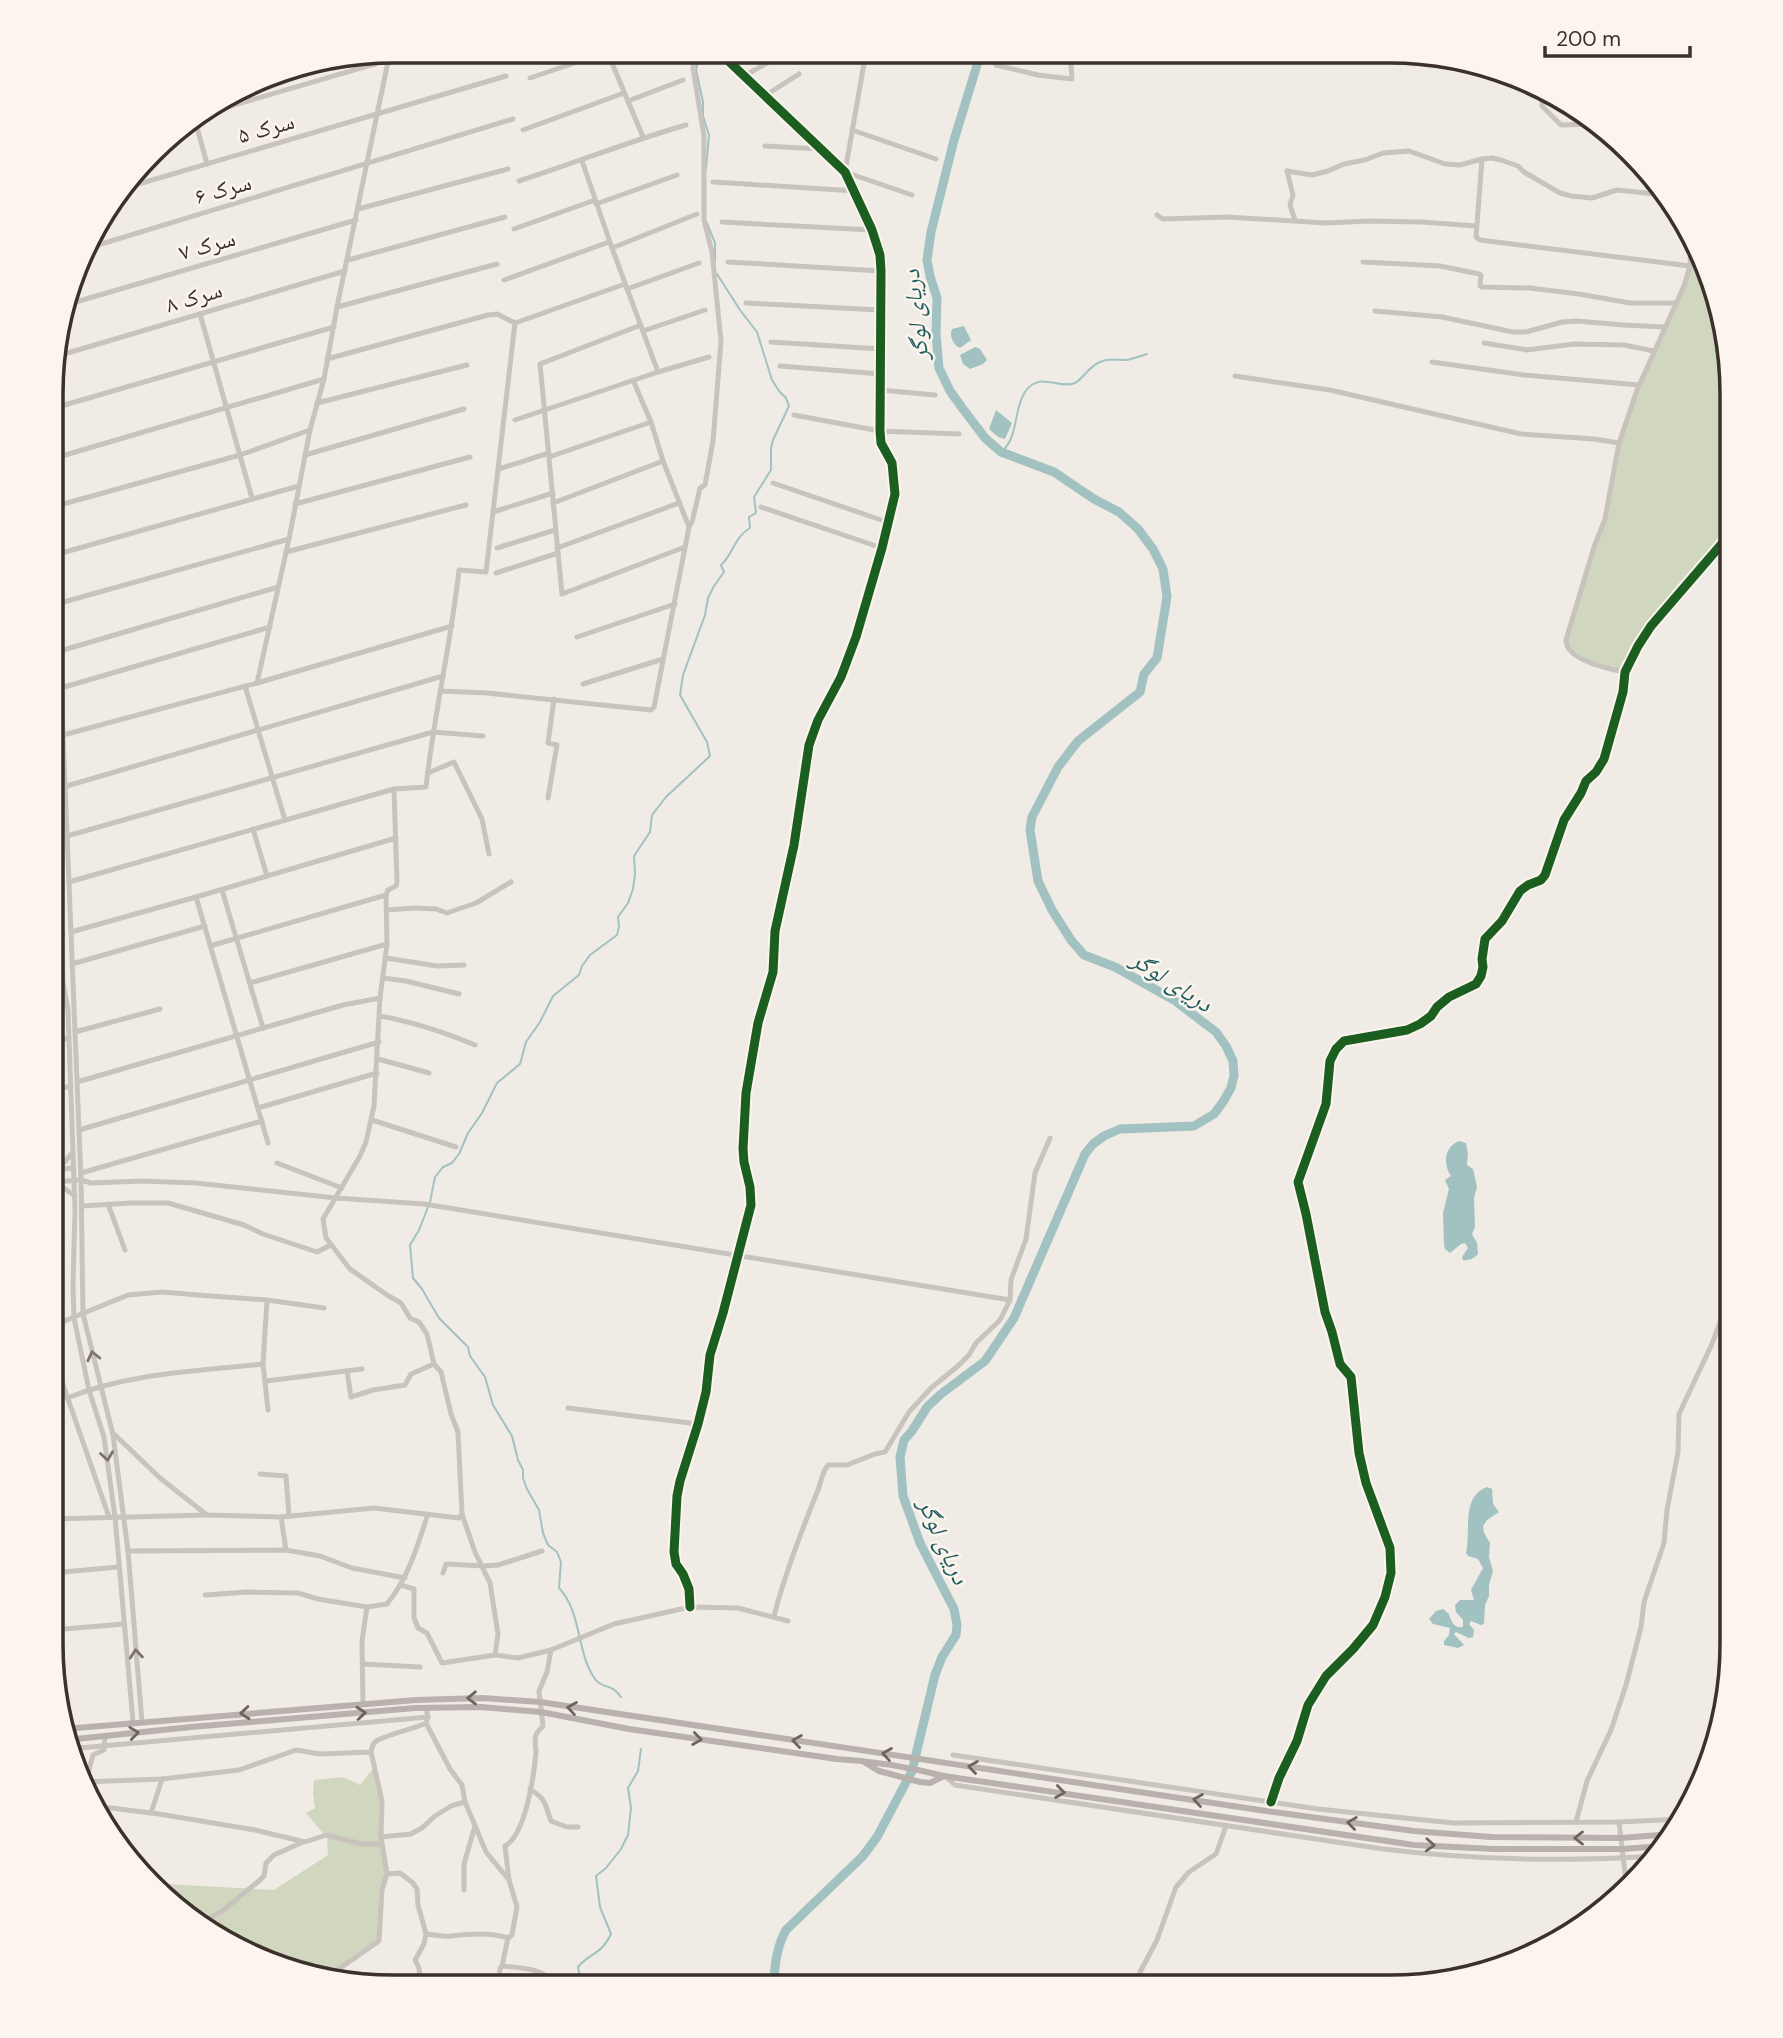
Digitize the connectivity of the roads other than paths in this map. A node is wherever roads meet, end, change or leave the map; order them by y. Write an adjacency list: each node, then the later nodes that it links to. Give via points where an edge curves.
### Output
1 (388, 63): 21 (street)
2 (579, 63): 14 (street)
3 (612, 63): 16 (street)
4 (694, 63): 131 (street, via 704,136 704,220 712,252 720,341 713,441 705,485 699,488)
5 (730, 63): 13 (street)
6 (766, 63): 13 (street)
7 (864, 63): 27 (street)
8 (997, 63): 9 (street, via 1072,79)
9 (1071, 63)
10 (378, 64): 20 (street)
11 (799, 74): 17 (street)
12 (506, 76): 21 (street, سرک ۵)
13 (744, 76): 17 (street)
14 (530, 78)
15 (683, 80): 18 (street)
16 (624, 93): 18 (street); 26 (street)
17 (766, 95): 30 (street)
18 (628, 100): 28 (street)
19 (1542, 101): 24 (street, via 1559,124)
20 (230, 106)
21 (378, 114): 34 (street); 35 (street, سرک ۵)
22 (513, 119): 34 (street, سرک ۶)
23 (686, 124): 28 (street)
24 (1581, 125)
25 (197, 128): 35 (street)
26 (523, 130)
27 (852, 130): 31 (street); 37 (street)
28 (643, 137): 33 (street)
29 (765, 146): 30 (street)
30 (821, 149): 37 (street)
31 (936, 159)
32 (1482, 159): 43 (street, via 1518,166 1571,196 1592,198 1617,190); 51 (street, via 1445,164 1403,150 1312,174 1287,171); 53 (street)
33 (582, 161): 39 (street); 45 (street)
34 (368, 162): 46 (street); 56 (street, سرک ۶)
35 (207, 164): 41 (street, سرک ۵)
36 (508, 169): 46 (street)
37 (845, 172): 42 (street); 44 (street)
38 (677, 175): 45 (street)
39 (519, 181)
40 (713, 182): 42 (street)
41 (138, 184)
42 (855, 191): 55 (street)
43 (1652, 194)
44 (912, 195)
45 (596, 202): 54 (street); 57 (street)
46 (358, 209): 50 (street)
47 (697, 214): 57 (street)
48 (1157, 215): 51 (street, via 1163,219)
49 (505, 217): 59 (street)
50 (356, 220): 59 (street); 69 (street, سرک ۷)
51 (1295, 220): 53 (street)
52 (722, 222): 55 (street)
53 (1476, 226): 64 (street, via 1476,237 1486,241)
54 (513, 229)
55 (872, 230): 66 (street)
56 (99, 245)
57 (610, 245): 67 (street); 68 (street)
58 (1690, 258): 64 (street)
59 (348, 260): 65 (street)
60 (729, 262): 66 (street)
61 (1363, 262): 71 (street, via 1440,266 1479,274 1482,287 1567,292 1630,303)
62 (699, 263): 68 (street)
63 (497, 264): 72 (street)
64 (1690, 266): 71 (street)
65 (345, 271): 72 (street); 76 (street, سرک ۸)
66 (881, 271): 74 (street)
67 (504, 280)
68 (626, 286): 77 (street); 80 (street)
69 (76, 302)
70 (746, 303): 74 (street)
71 (1675, 303): 79 (street)
72 (337, 307): 78 (street)
73 (705, 310): 80 (street)
74 (879, 310): 83 (street)
75 (1375, 311): 79 (street, via 1442,317 1513,332 1577,321)
76 (200, 314): 85 (street, سرک ۸); 89 (street)
77 (515, 323): 87 (street, via 497,314 488,315); 118 (street)
78 (334, 327): 87 (street); 89 (street)
79 (1665, 327): 84 (street)
80 (642, 328): 92 (street); 104 (street, via 540,364)
81 (771, 342): 83 (street)
82 (1484, 343): 84 (street, via 1527,350 1574,344)
83 (881, 349): 93 (street)
84 (1654, 351): 97 (street)
85 (66, 354)
86 (709, 357): 92 (street)
87 (327, 359): 95 (street)
88 (1432, 362): 97 (street)
89 (214, 363): 101 (street); 102 (street)
90 (467, 365): 100 (street)
91 (780, 366): 93 (street)
92 (658, 372): 96 (street)
93 (881, 374): 98 (street)
94 (1235, 376): 111 (street, via 1330,390 1521,434)
95 (324, 379): 100 (street); 102 (street)
96 (633, 380): 104 (street); 107 (street)
97 (1639, 385): 111 (street)
98 (881, 390): 99 (street); 109 (street)
99 (935, 395)
100 (317, 404): 108 (street)
101 (63, 405)
102 (227, 409): 112 (street); 115 (street)
103 (464, 409): 113 (street)
104 (544, 411): 106 (street); 114 (street)
105 (794, 415): 109 (street)
106 (514, 420)
107 (651, 422): 114 (street); 117 (street)
108 (310, 430): 112 (street); 113 (street)
109 (880, 431): 110 (street); 130 (street, via 895,479)
110 (959, 434)
111 (1619, 443): 150 (street, via 1605,519 1574,608 1566,646 1583,660)
112 (240, 455): 122 (street); 125 (street)
113 (305, 455): 120 (street)
114 (549, 455): 118 (street); 121 (street)
115 (63, 456)
116 (470, 457): 126 (street)
117 (663, 461): 123 (street); 124 (street)
118 (499, 468): 129 (street)
119 (773, 483): 130 (street)
120 (299, 486): 122 (street); 126 (street)
121 (552, 493): 123 (street); 129 (street)
122 (252, 498): 140 (street)
123 (553, 503): 132 (street)
124 (679, 503): 131 (street); 138 (street)
125 (63, 504)
126 (295, 504): 133 (street)
127 (466, 505): 139 (street)
128 (761, 507): 137 (street)
129 (493, 512): 145 (street, via 486,572 459,570)
130 (887, 522): 137 (street)
131 (689, 527): 135 (street)
132 (555, 530): 136 (street); 138 (street)
133 (289, 538): 139 (street); 143 (street)
134 (1720, 545): 150 (street, via 1651,626)
135 (685, 547): 138 (street, via 562,594); 144 (street)
136 (497, 548)
137 (882, 548): 232 (street, via 856,637 809,745 775,931 773,972 758,1023 746,1093 743,1149 751,1205)
138 (558, 550): 141 (street)
139 (286, 552): 142 (street)
140 (63, 553)
141 (496, 573)
142 (278, 587): 146 (street); 148 (street)
143 (63, 603)
144 (675, 604): 147 (street); 149 (street)
145 (452, 626): 151 (street); 152 (street)
146 (270, 627): 152 (street); 155 (street)
147 (577, 637)
148 (63, 651)
149 (663, 659): 153 (street); 157 (street, via 653,709)
150 (1625, 672): 303 (street, via 1604,759 1564,820 1545,876 1520,891 1485,939 1483,967 1476,984 1449,997 1431,1016 1407,1030 1344,1041 1330,1061 1326,1104 1298,1182 1325,1312 1340,1364 1350,1377 1359,1453 1390,1548 1391,1573 1373,1625 1326,1676 1308,1705)
151 (443, 676): 156 (street); 158 (street)
152 (257, 683): 154 (street)
153 (583, 684)
154 (245, 686): 158 (street); 160 (street)
155 (63, 688)
156 (440, 691): 157 (street); 159 (street)
157 (554, 699): 166 (street, via 548,743 557,746)
158 (258, 729): 163 (street); 164 (street)
159 (433, 732): 161 (street); 162 (street); 163 (street)
160 (63, 735): 164 (street)
161 (483, 736)
162 (428, 773): 165 (street, via 425,787); 171 (street, via 454,762 482,819)
163 (274, 777): 167 (street); 169 (street)
164 (65, 786): 169 (street)
165 (394, 789): 167 (street); 170 (street)
166 (548, 798)
167 (285, 820): 168 (street)
168 (253, 829): 172 (street); 173 (street)
169 (67, 836): 173 (street)
170 (396, 838): 172 (street); 176 (street, via 397,882)
171 (489, 854)
172 (267, 876): 175 (street)
173 (69, 882): 180 (street)
174 (511, 882): 178 (street, via 447,914 436,909)
175 (222, 890): 177 (street); 182 (street)
176 (386, 895): 178 (street); 182 (street)
177 (196, 897): 179 (street); 180 (street)
178 (387, 910): 183 (street)
179 (205, 926): 184 (street); 186 (street)
180 (71, 932): 186 (street)
181 (63, 934): 189 (street)
182 (237, 938): 184 (street); 190 (street)
183 (387, 944): 185 (street); 190 (street)
184 (211, 946): 197 (street)
185 (386, 958): 187 (street); 188 (street)
186 (72, 964): 196 (street)
187 (464, 965)
188 (383, 978): 191 (street); 192 (street)
189 (63, 983): 198 (street)
190 (250, 983): 195 (street)
191 (459, 995)
192 (380, 998): 194 (street); 195 (street)
193 (160, 1009): 196 (street)
194 (380, 1016): 200 (street); 201 (street, via 442,1031)
195 (263, 1028): 197 (street)
196 (75, 1032): 206 (street)
197 (237, 1035): 205 (street); 206 (street)
198 (69, 1038): 199 (street); 207 (street)
199 (63, 1039)
200 (379, 1042): 202 (street); 205 (street)
201 (475, 1045)
202 (378, 1059): 203 (street); 204 (street)
203 (377, 1073): 209 (street); 210 (street)
204 (429, 1073)
205 (250, 1080): 209 (street); 212 (street)
206 (77, 1082): 212 (street)
207 (71, 1086): 208 (street); 216 (street)
208 (63, 1088)
209 (258, 1108): 211 (street)
210 (372, 1120): 215 (street); 225 (street, via 360,1156)
211 (262, 1121): 214 (street); 221 (street)
212 (79, 1130): 221 (street)
213 (1050, 1138): 234 (street, via 1035,1173 1026,1239 1011,1280)
214 (268, 1143)
215 (456, 1146)
216 (73, 1152): 218 (street); 219 (street)
217 (277, 1163): 225 (street)
218 (63, 1164)
219 (74, 1168): 220 (street); 221 (street); 222 (street)
220 (63, 1169)
221 (81, 1174): 222 (street); 227 (street, via 91,1183 197,1183); 229 (street)
222 (74, 1181): 223 (street); 226 (street)
223 (63, 1182)
224 (63, 1187): 226 (street)
225 (342, 1188): 227 (street)
226 (75, 1196): 237 (street)
227 (336, 1198): 230 (street, via 323,1219); 232 (street, via 424,1204)
228 (108, 1204): 229 (street); 230 (street, via 168,1203 317,1252); 231 (street)
229 (82, 1206): 236 (street)
230 (331, 1245): 241 (street, via 350,1269 401,1303 410,1318 419,1322)
231 (125, 1250)
232 (737, 1256): 234 (street); 251 (street, via 710,1355)
233 (267, 1300): 235 (street); 236 (street, via 139,1294); 240 (street)
234 (1010, 1300): 274 (street, via 1000,1320 969,1355 909,1412 885,1452 855,1463 828,1465 824,1470)
235 (324, 1308)
236 (83, 1314): 237 (street); 246 (street, one-way to 236)
237 (74, 1318): 239 (street); 247 (street)
238 (1720, 1321): 309 (street, via 1679,1414 1664,1543 1644,1602 1622,1697 1587,1781)
239 (63, 1322)
240 (263, 1364): 244 (street); 246 (street, via 134,1378)
241 (434, 1364): 243 (street, via 411,1374 405,1385 351,1397); 255 (street, via 441,1371 458,1432)
242 (362, 1369): 243 (street)
243 (346, 1371): 244 (street)
244 (266, 1381): 250 (street)
245 (63, 1386): 248 (street)
246 (100, 1387): 247 (street); 252 (street)
247 (89, 1390): 248 (street); 258 (street, one-way to 258, via 104,1437)
248 (67, 1398): 258 (street)
249 (568, 1408): 251 (street)
250 (268, 1410)
251 (698, 1424): 273 (street, via 679,1488 674,1552 689,1589)
252 (112, 1432): 256 (street); 259 (street)
253 (260, 1474): 257 (street, via 286,1475)
254 (428, 1514): 255 (street, via 459,1518); 257 (street, via 374,1508); 269 (street)
255 (463, 1514): 265 (street)
256 (207, 1515): 259 (street); 260 (street)
257 (289, 1516): 260 (street)
258 (112, 1517): 259 (street); 261 (street); 266 (street)
259 (124, 1517): 264 (street)
260 (281, 1517): 262 (street)
261 (63, 1519)
262 (286, 1550): 264 (street); 269 (street)
263 (542, 1550): 265 (street)
264 (128, 1551): 288 (street, one-way to 264)
265 (483, 1566): 268 (street, via 446,1564); 279 (street, via 498,1634)
266 (120, 1567): 267 (street); 276 (street)
267 (63, 1572)
268 (443, 1573)
269 (405, 1578): 270 (street)
270 (401, 1585): 272 (street, via 387,1604); 279 (street, via 414,1589 414,1618 442,1663)
271 (205, 1595): 272 (street, via 298,1593)
272 (367, 1607): 280 (street)
273 (690, 1607): 274 (street, via 737,1608); 278 (street, via 588,1633)
274 (774, 1616): 275 (street)
275 (788, 1621)
276 (124, 1624): 277 (street); 287 (street)
277 (63, 1629)
278 (551, 1650): 279 (street, via 518,1658); 282 (street)
279 (495, 1656)
280 (362, 1664): 281 (street); 283 (street)
281 (420, 1667)
282 (540, 1702): 283 (main road, one-way to 283, via 483,1698); 285 (street); 305 (main road, one-way to 282)
283 (363, 1703): 288 (main road, one-way to 288)
284 (426, 1708): 285 (main road); 286 (street); 290 (main road, one-way to 284)
285 (541, 1712): 296 (main road, one-way to 296, via 629,1729); 301 (street)
286 (427, 1720): 292 (street); 294 (street, via 416,1729 378,1740); 302 (street, via 462,1785)
287 (132, 1722): 288 (main road); 289 (main road)
288 (142, 1722)
289 (74, 1727)
290 (106, 1737): 291 (main road); 292 (street)
291 (77, 1739)
292 (104, 1746): 293 (street); 297 (street, via 93,1755)
293 (80, 1748)
294 (371, 1752): 299 (street, via 296,1750 239,1770); 315 (street, via 382,1801)
295 (953, 1755): 303 (street)
296 (862, 1760): 298 (main road); 298 (main road, via 879,1771 920,1782)
297 (88, 1770)
298 (944, 1776): 308 (main road, one-way to 308); 312 (street, via 955,1785)
299 (162, 1779): 300 (street); 306 (street)
300 (94, 1783)
301 (530, 1788): 313 (street, via 547,1804 551,1821); 325 (street, via 519,1831 505,1846)
302 (465, 1802): 311 (street); 315 (street, via 411,1834)
303 (1271, 1802): 309 (street, via 1453,1823)
304 (106, 1807): 306 (street)
305 (1266, 1811): 308 (main road); 316 (main road, one-way to 305, via 1492,1837)
306 (151, 1813): 317 (street)
307 (1669, 1820): 310 (street)
308 (1265, 1821): 320 (main road, one-way to 320, via 1414,1844)
309 (1576, 1822): 310 (street)
310 (1619, 1822): 316 (street)
311 (475, 1826): 325 (street, via 486,1852); 326 (street, via 464,1864)
312 (1226, 1826): 322 (street, via 1443,1856); 335 (street, via 1216,1854 1176,1887)
313 (578, 1827)
314 (1659, 1835): 316 (main road)
315 (381, 1837): 318 (street)
316 (1621, 1838): 320 (street)
317 (305, 1842): 318 (street, via 326,1835); 327 (street, via 274,1855 260,1880)
318 (382, 1846): 323 (street)
319 (1650, 1847): 320 (main road)
320 (1622, 1849): 322 (street)
321 (1642, 1857): 322 (street)
322 (1623, 1858): 324 (street)
323 (387, 1874): 328 (street, via 400,1873 417,1889); 331 (street, via 379,1941)
324 (1625, 1876)
325 (509, 1880): 329 (street, via 517,1907)
326 (464, 1890)
327 (209, 1918)
328 (426, 1934): 329 (street); 332 (street, via 415,1960)
329 (508, 1938): 330 (street)
330 (502, 1966): 333 (street); 334 (street)
331 (337, 1970)
332 (420, 1975)
333 (499, 1975)
334 (550, 1975)
335 (1140, 1975)

